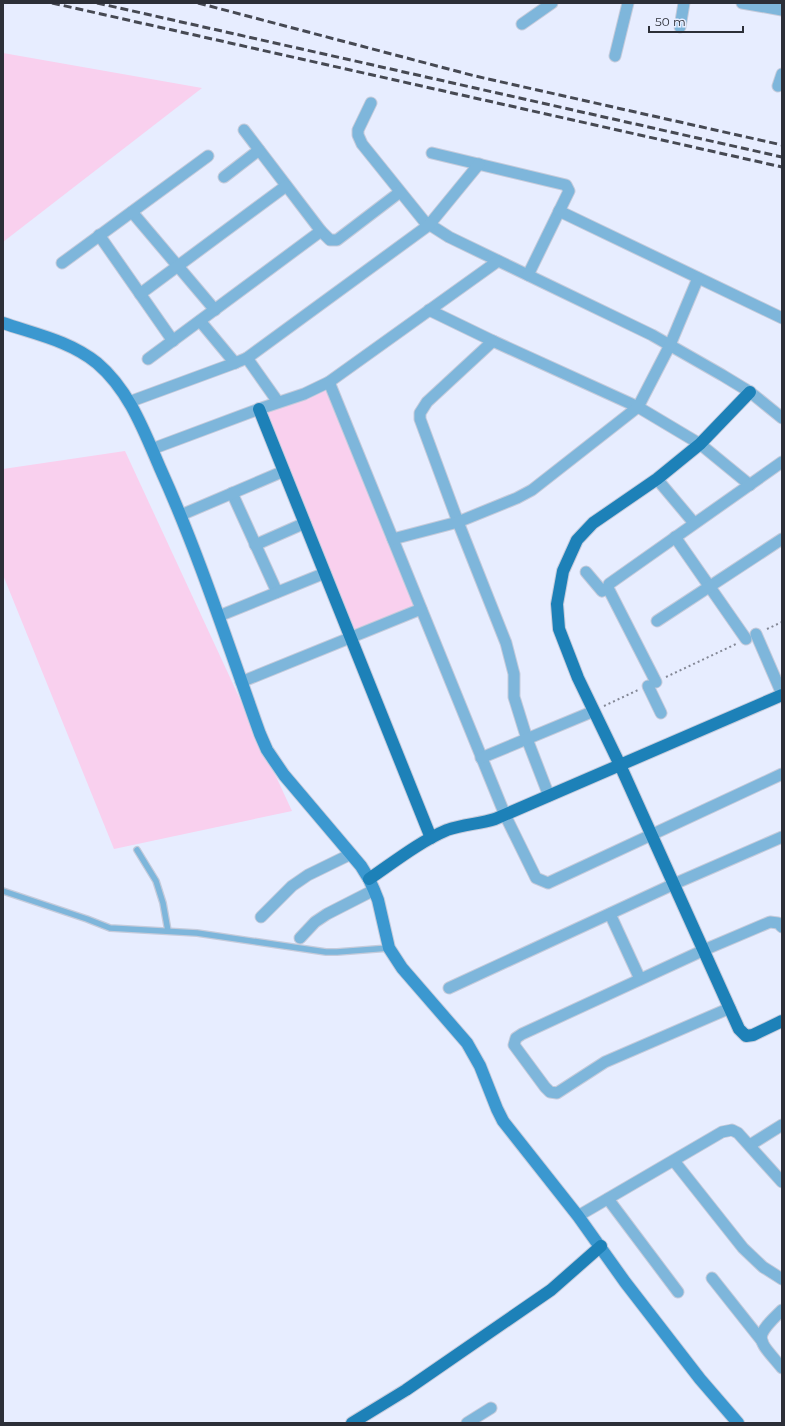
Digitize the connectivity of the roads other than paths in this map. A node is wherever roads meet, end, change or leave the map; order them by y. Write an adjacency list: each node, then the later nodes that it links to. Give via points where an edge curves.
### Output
1 (552, 3): 6 (street)
2 (628, 3): 8 (street)
3 (684, 3): 7 (street)
4 (742, 3): 5 (street)
5 (778, 8)
6 (522, 24)
7 (680, 27)
8 (615, 56)
9 (782, 74): 10 (street)
10 (778, 86)
11 (371, 103): 19 (street, via 358,135 362,144)
12 (244, 130): 13 (street)
13 (259, 150): 17 (street); 18 (street)
14 (432, 153): 16 (street)
15 (208, 156): 21 (street)
16 (479, 164): 20 (street, via 566,185 569,191); 22 (street)
17 (224, 177)
18 (286, 186): 23 (street); 27 (street)
19 (400, 192): 22 (street); 23 (street, via 337,240 330,240)
20 (559, 211): 28 (street); 29 (street)
21 (132, 212): 24 (street); 27 (street)
22 (429, 225): 25 (street); 39 (street)
23 (320, 231): 31 (street)
24 (99, 235): 26 (street); 30 (street)
25 (498, 260): 28 (street); 32 (street)
26 (62, 263)
27 (178, 266): 30 (street); 31 (street)
28 (528, 275): 38 (street)
29 (698, 278): 33 (street); 38 (street)
30 (140, 294): 36 (street)
31 (215, 310): 34 (street)
32 (429, 310): 37 (street); 42 (street)
33 (782, 318)
34 (200, 321): 36 (street); 41 (street)
35 (3, 324): 44 (street, via 58,341 80,351 97,364)
36 (173, 341): 40 (street)
37 (493, 341): 46 (street); 57 (street, via 427,402 420,413)
38 (670, 345): 43 (street); 46 (street)
39 (246, 358): 41 (street); 45 (street)
40 (148, 360)
41 (236, 363): 44 (street)
42 (329, 382): 45 (street, via 304,394); 61 (street)
43 (750, 392): 48 (street); 49 (main road)
44 (129, 402): 50 (street)
45 (278, 402): 47 (street)
46 (638, 407): 49 (street); 57 (street, via 532,490)
47 (259, 409): 50 (street); 52 (main road)
48 (782, 418)
49 (700, 444): 53 (main road); 54 (street)
50 (152, 449): 56 (street)
51 (782, 462): 54 (street)
52 (284, 471): 55 (street); 58 (main road)
53 (657, 478): 59 (street); 75 (main road, via 593,523 577,540 562,571 557,604 559,629)
54 (750, 485): 59 (street)
55 (232, 493): 56 (street); 63 (street)
56 (181, 515): 70 (street)
57 (458, 522): 61 (street); 77 (street, via 506,643 514,674 514,697)
58 (305, 523): 63 (street); 65 (main road)
59 (694, 524): 60 (street)
60 (675, 537): 66 (street); 67 (street, via 612,581)
61 (393, 539): 69 (street)
62 (782, 539): 66 (street)
63 (255, 545): 68 (street)
64 (586, 572): 67 (street, via 602,591)
65 (325, 573): 68 (street); 72 (main road)
66 (710, 586): 71 (street); 74 (street, via 751,637)
67 (608, 588): 76 (street, via 652,684)
68 (277, 592): 70 (street)
69 (421, 609): 72 (street); 78 (street)
70 (219, 616): 73 (street)
71 (657, 621)
72 (350, 638): 73 (street); 85 (main road)
73 (241, 682): 87 (street, via 267,750)
74 (781, 697): 79 (main road)
75 (594, 711): 77 (street); 79 (main road)
76 (661, 713)
77 (527, 738): 78 (street); 81 (street)
78 (481, 758): 82 (street)
79 (620, 765): 81 (main road); 83 (main road)
80 (782, 774): 83 (street)
81 (549, 796): 82 (main road)
82 (505, 815): 83 (street, via 536,878 548,883); 85 (main road, via 453,828)
83 (652, 835): 89 (main road)
84 (782, 837): 89 (street)
85 (431, 838): 88 (main road)
86 (137, 850): 94 (lane, via 156,882)
87 (351, 854): 88 (street); 92 (street, via 308,875 292,886)
88 (371, 884): 95 (street, via 316,922); 96 (street)
89 (674, 884): 91 (street); 97 (main road)
90 (3, 891): 94 (lane, via 110,928)
91 (610, 914): 98 (street); 99 (street)
92 (261, 917)
93 (782, 927): 97 (street, via 778,923 770,922)
94 (168, 931): 96 (lane, via 326,952)
95 (300, 938)
96 (389, 948): 107 (street, via 402,968 467,1043 480,1066 503,1120)
97 (704, 950): 98 (street); 100 (main road)
98 (640, 979): 100 (street, via 516,1038 514,1045 544,1087 556,1093 605,1062)
99 (449, 988)
100 (730, 1008): 101 (main road, via 739,1029 746,1036)
101 (782, 1021)
102 (782, 1126): 103 (street)
103 (750, 1145): 104 (street, via 732,1130 722,1132); 105 (street)
104 (674, 1161): 106 (street); 110 (street, via 743,1248 763,1267)
105 (782, 1182)
106 (608, 1199): 107 (street); 111 (street)
107 (578, 1216): 108 (street)
108 (601, 1246): 116 (main road, via 551,1290 406,1390); 118 (street, via 625,1282 695,1373)
109 (712, 1278): 113 (street)
110 (782, 1279)
111 (678, 1292)
112 (782, 1310): 113 (street, via 763,1329)
113 (762, 1341): 114 (street)
114 (782, 1368)
115 (491, 1408): 117 (street)
116 (352, 1423)
117 (467, 1423)
118 (738, 1423)

